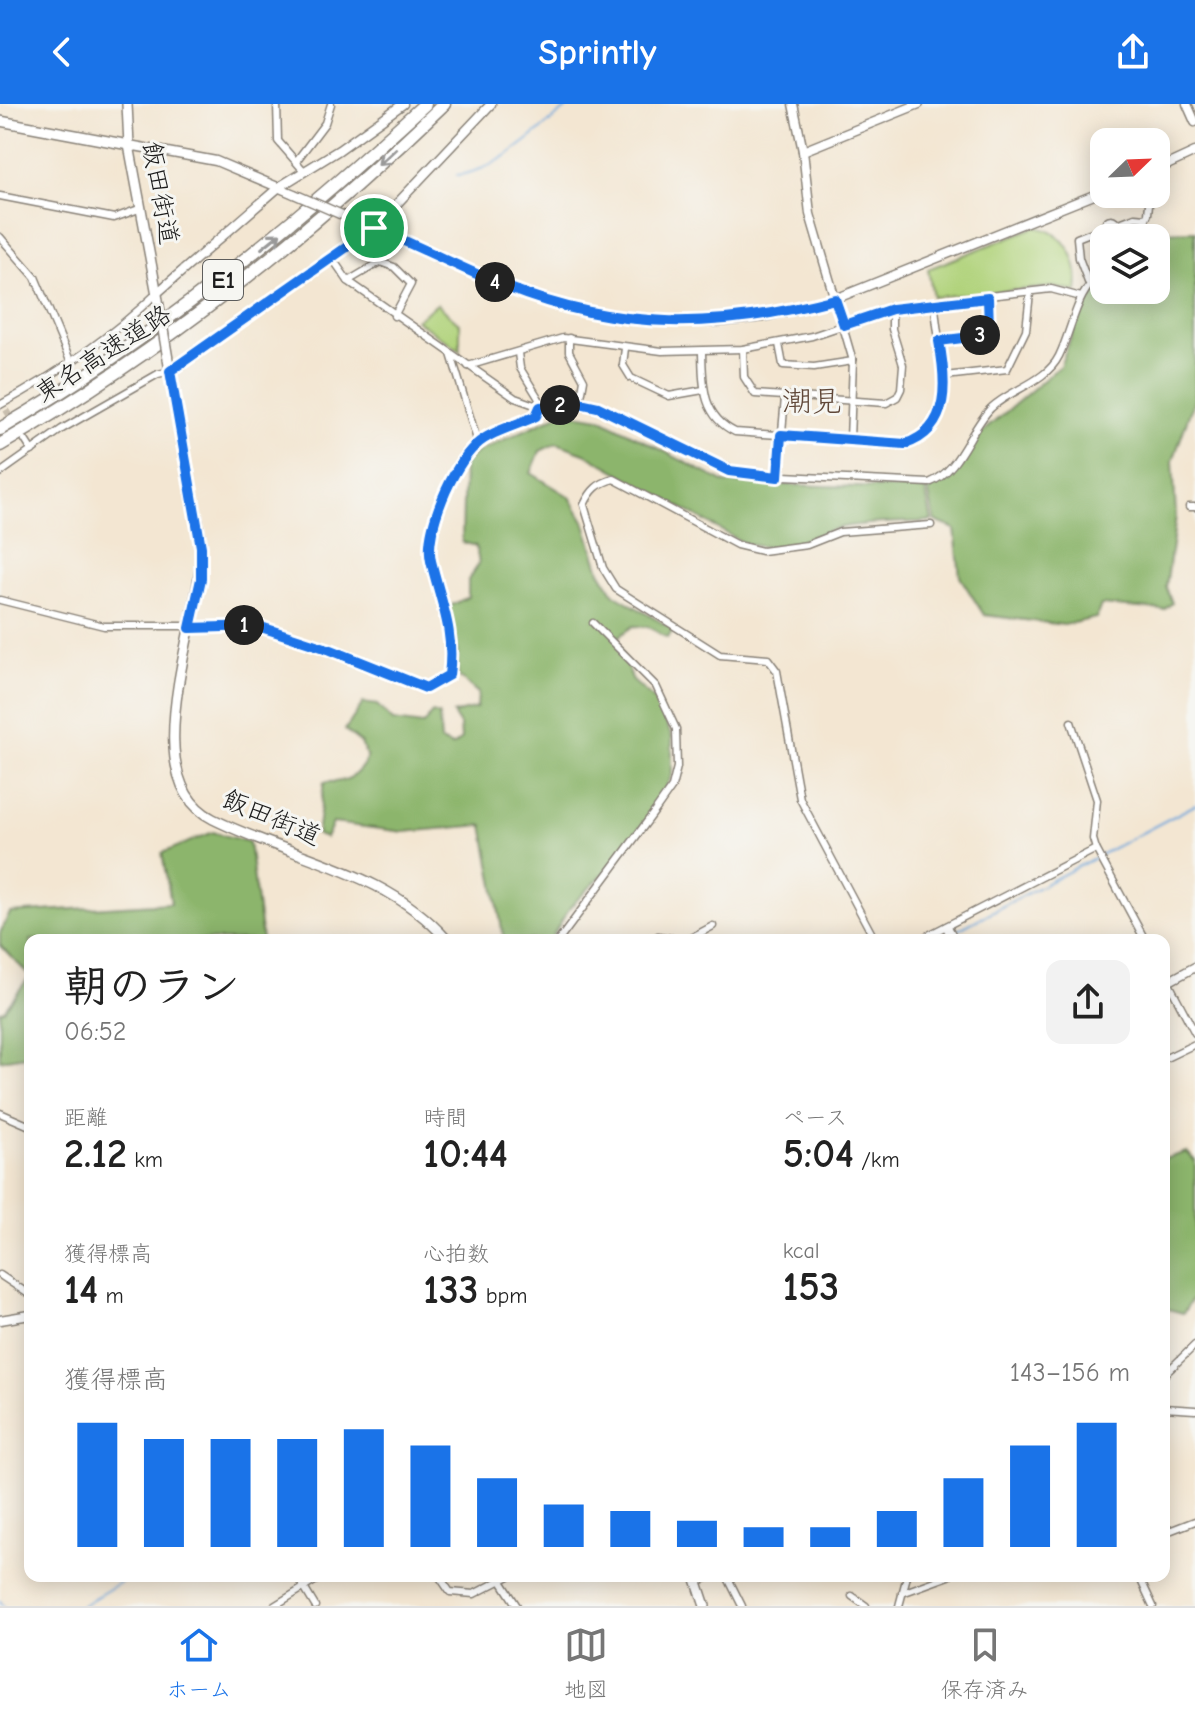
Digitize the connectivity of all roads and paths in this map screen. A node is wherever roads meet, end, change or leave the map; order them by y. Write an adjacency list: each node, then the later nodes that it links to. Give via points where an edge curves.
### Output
1 (127, 104): 13 (main road, 飯田街道)
2 (277, 104): 16 (street, via 278,141)
3 (331, 104): 16 (street, via 317,136)
4 (403, 104): 18 (street)
5 (425, 104): 59 (highway, 東名高速道路 / E1, one-way to 5, via 140,340 233,272)
6 (444, 104): 64 (highway, 東名高速道路 / E1, one-way to 64, via 285,248 200,316)
7 (491, 104): 26 (street)
8 (793, 104): 14 (street)
9 (919, 104): 14 (street)
10 (1187, 104): 12 (street)
11 (0, 121): 13 (main road)
12 (1195, 122)
13 (129, 145): 19 (street, via 216,161); 23 (main road, 飯田街道)
14 (803, 151): 35 (street, via 813,227)
15 (1195, 152): 17 (street)
16 (297, 160): 18 (street)
17 (1170, 164)
18 (304, 171): 19 (street)
19 (279, 187): 26 (street, bridge); 32 (street)
20 (0, 196): 23 (street, via 114,218)
21 (1090, 197): 35 (street)
22 (1148, 208): 24 (street)
23 (139, 209): 32 (main road, 飯田街道)
24 (1146, 218): 25 (street); 30 (street, via 1135,217 1117,224 1114,231 1105,227 1077,238)
25 (1143, 224)
26 (374, 228): 28 (street); 35 (street, via 508,288 602,315 718,322)
27 (0, 237): 49 (street, via 35,277)
28 (332, 258): 29 (street); 51 (street)
29 (348, 281): 38 (street); 38 (street, via 380,262 406,276 411,284)
30 (1088, 282): 33 (street)
31 (1030, 293): 33 (street, via 1051,289); 34 (street); 52 (street, via 1026,330 1007,369)
32 (157, 296): 49 (street); 51 (main road, 飯田街道, bridge)
33 (1081, 297): 67 (street, via 1053,364 991,408 942,477 929,483)
34 (988, 298): 36 (street); 41 (street, via 986,332)
35 (835, 299): 39 (street)
36 (935, 302): 37 (street); 41 (street)
37 (892, 309): 39 (street); 55 (street, via 903,365 901,389 886,403)
38 (394, 316): 47 (street)
39 (844, 325): 42 (street); 48 (street)
40 (569, 338): 43 (street); 45 (street); 56 (street, via 569,352 584,380)
41 (939, 341): 52 (street)
42 (779, 344): 44 (street); 48 (street, via 783,365)
43 (625, 348): 46 (street); 53 (street, via 623,365 631,378 669,396)
44 (743, 349): 46 (street); 54 (street, via 750,390 767,398)
45 (518, 353): 50 (street); 58 (street)
46 (702, 353): 53 (street)
47 (451, 354): 50 (street); 63 (street)
48 (853, 361): 55 (street)
49 (71, 363): 57 (street)
50 (468, 366): 58 (street, via 515,398)
51 (170, 371): 65 (street); 71 (main road, 飯田街道, via 201,547 201,579)
52 (945, 376): 61 (street, via 940,410 920,439 905,444)
53 (703, 390): 60 (street, via 713,416 729,429)
54 (785, 398): 55 (street); 60 (street)
55 (854, 401): 61 (street)
56 (580, 403): 58 (street); 67 (street, via 729,471)
57 (3, 407)
58 (540, 407): 63 (street, via 536,416)
59 (0, 429)
60 (781, 435): 61 (street); 67 (street)
61 (850, 439)
62 (25, 440): 65 (street)
63 (478, 443): 71 (street, via 463,458 429,538 453,645 449,675 439,683 421,687 258,626)
64 (0, 445)
65 (32, 451): 66 (street)
66 (0, 473)
67 (778, 477)
68 (931, 525): 79 (street, via 840,532 807,545 762,551 737,545 614,479 596,487 584,505 603,568 616,589 720,655 768,659 777,671 800,799)
69 (0, 600): 71 (street, via 104,626)
70 (593, 623): 77 (street, via 656,686 676,729 677,767 672,787)
71 (190, 628): 76 (main road, 飯田街道, via 173,707 181,776 195,803 213,819 390,891)
72 (1071, 722): 73 (street, via 1097,800)
73 (1096, 849): 75 (street); 82 (street)
74 (713, 926): 78 (street)
75 (947, 927): 80 (street); 81 (street)
76 (442, 934)
77 (564, 934)
78 (697, 934)
79 (872, 934)
80 (932, 934)
81 (951, 934)
82 (1142, 934)
83 (1195, 967): 84 (street)
84 (1170, 978)
85 (1170, 989): 86 (street)
86 (1195, 1033)
87 (1195, 1044): 88 (street)
88 (1170, 1056)
89 (0, 1113): 90 (street)
90 (24, 1123)
91 (0, 1275): 92 (street)
92 (24, 1291)
93 (24, 1316): 94 (street)
94 (0, 1320)
95 (1195, 1345): 96 (street)
96 (1170, 1369)
97 (1170, 1408): 98 (street)
98 (1195, 1410)
99 (1195, 1521): 100 (street)
100 (1170, 1531)
101 (300, 1582): 111 (street)
102 (314, 1582): 111 (street)
103 (444, 1582): 104 (street, via 455,1595 474,1594)
104 (499, 1582)
105 (502, 1582): 117 (street)
106 (697, 1582): 114 (main road)
107 (730, 1582): 118 (street)
108 (905, 1582): 112 (street)
109 (932, 1582): 112 (street)
110 (1142, 1582): 121 (street)
111 (304, 1588): 115 (street); 116 (street)
112 (902, 1593): 120 (street)
113 (852, 1596): 119 (street)
114 (703, 1605)
115 (274, 1606)
116 (315, 1606)
117 (517, 1606)
118 (742, 1606)
119 (866, 1606)
120 (899, 1606)
121 (1153, 1606)

